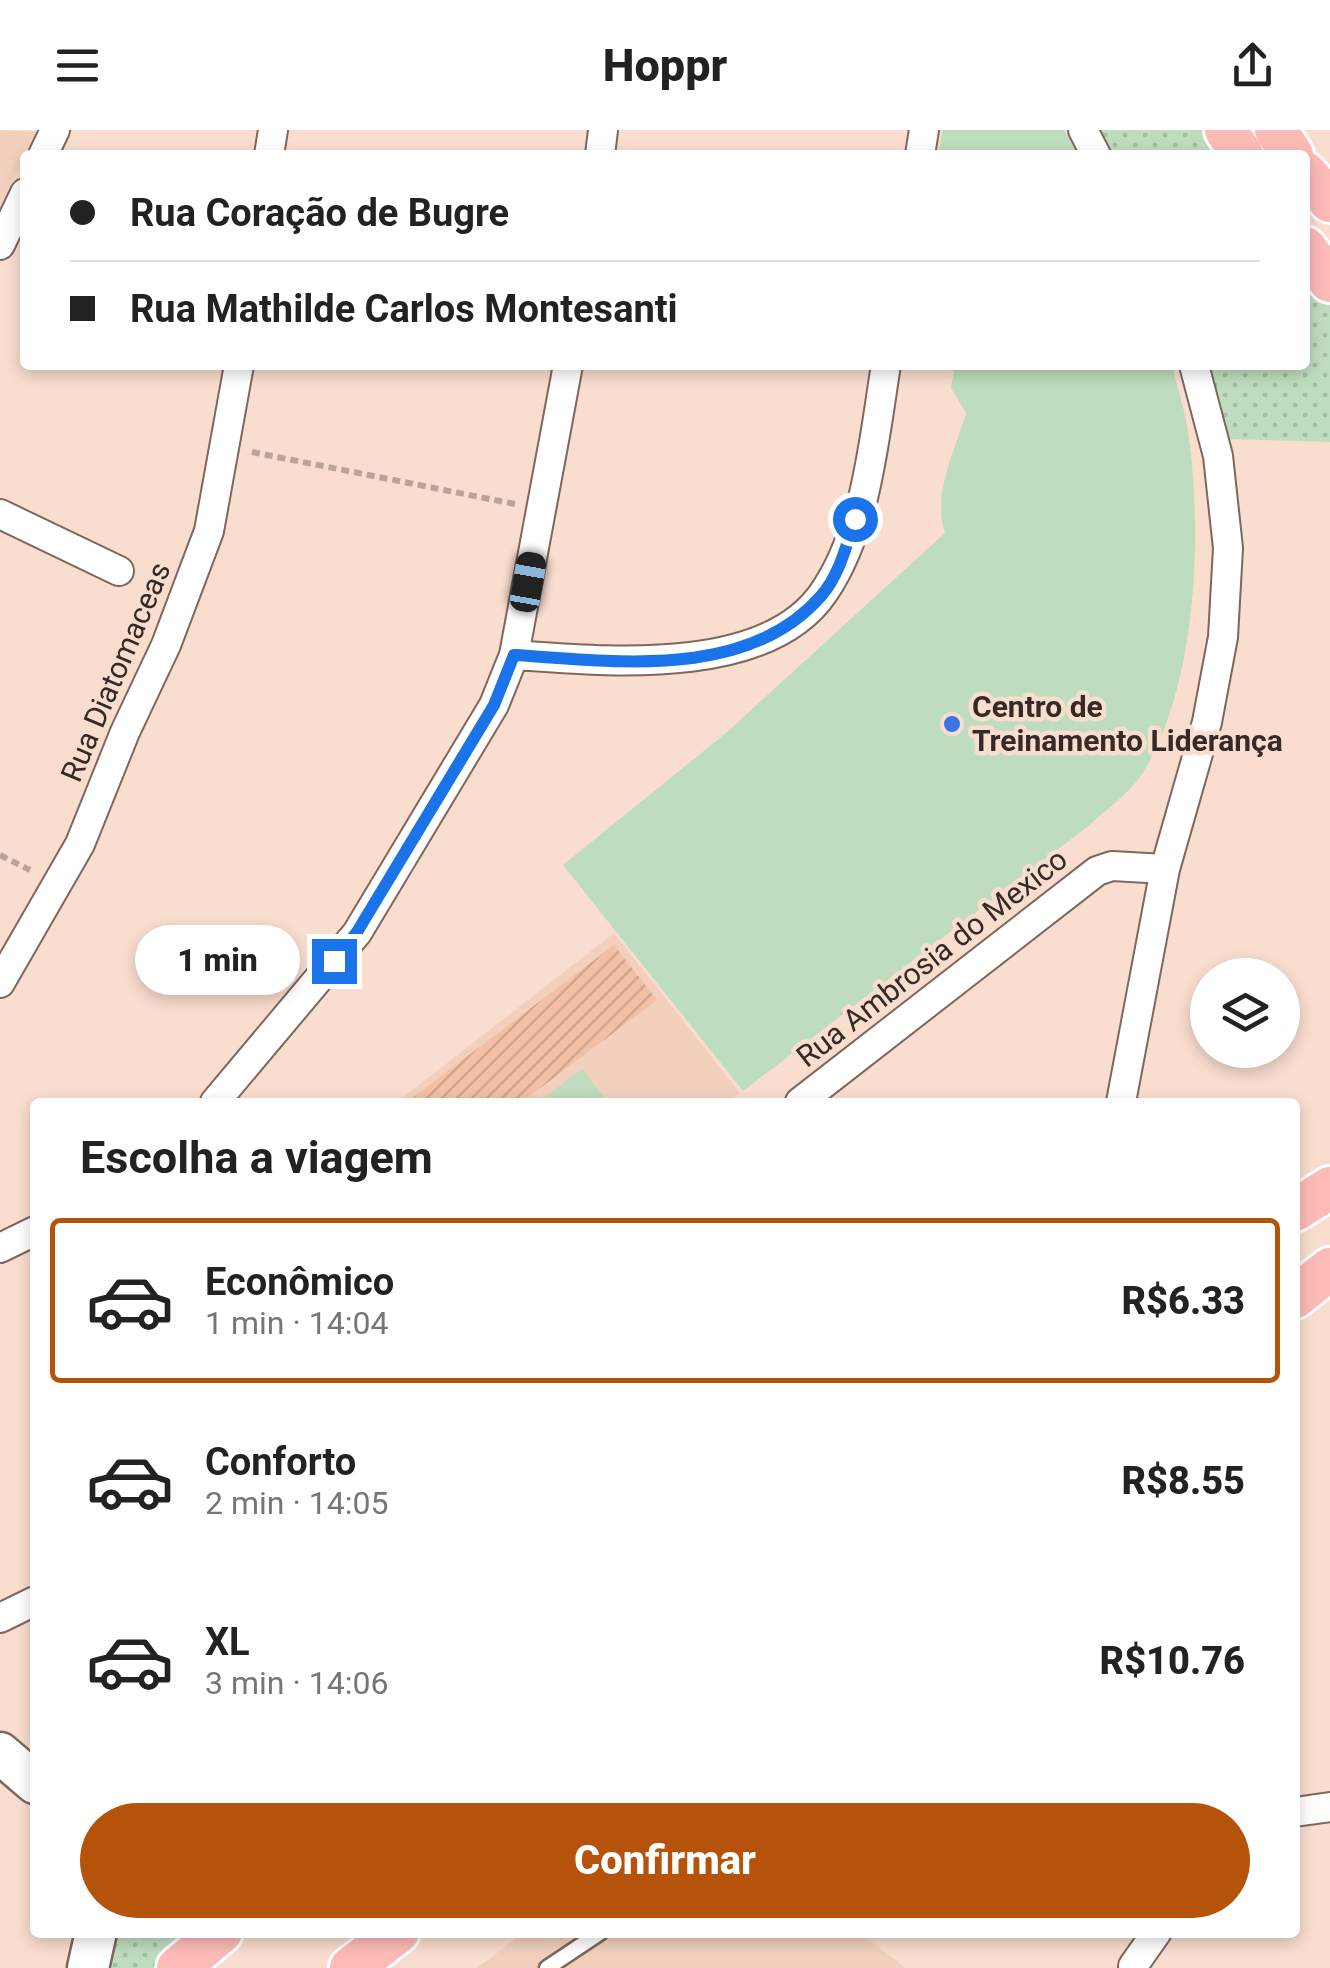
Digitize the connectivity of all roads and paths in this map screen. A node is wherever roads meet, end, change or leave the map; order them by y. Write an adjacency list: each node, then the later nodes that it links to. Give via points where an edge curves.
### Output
1 (1310, 178): 2 (main road)
2 (1330, 201)
3 (20, 203): 4 (street)
4 (0, 245)
5 (1310, 255): 6 (main road)
6 (1330, 281)
7 (237, 370): 17 (street, Rua Diatomaceas, via 209,531 166,645 80,844)
8 (567, 370): 12 (street)
9 (885, 370): 15 (street, via 867,484 843,555 823,595 787,626 694,659)
10 (1195, 370): 16 (street, via 1218,456 1228,548 1223,637)
11 (266, 455): 12 (path)
12 (542, 509): 15 (street)
13 (0, 514): 14 (street)
14 (118, 571)
15 (514, 655): 18 (street, via 494,705 357,932)
16 (1166, 870): 19 (street, Rua Ambrosia do Mexico, via 1097,870); 20 (street)
17 (0, 984)
18 (218, 1098)
19 (805, 1098)
20 (1122, 1098)
21 (1330, 1188): 22 (main road)
22 (1300, 1207)
23 (30, 1233): 24 (street)
24 (0, 1248)
25 (1330, 1270): 26 (main road)
26 (1300, 1293)
27 (30, 1603): 28 (street)
28 (0, 1618)
29 (0, 1753): 30 (main road)
30 (30, 1779)
31 (1330, 1806): 32 (street)
32 (1300, 1811)
33 (95, 1938): 40 (main road)
34 (214, 1938): 41 (main road)
35 (353, 1938): 42 (main road)
36 (390, 1938): 43 (main road)
37 (592, 1938): 44 (lane)
38 (1153, 1938): 39 (street)
39 (1133, 1966)
40 (88, 1968)
41 (178, 1968)
42 (330, 1968)
43 (351, 1968)
44 (547, 1968)

